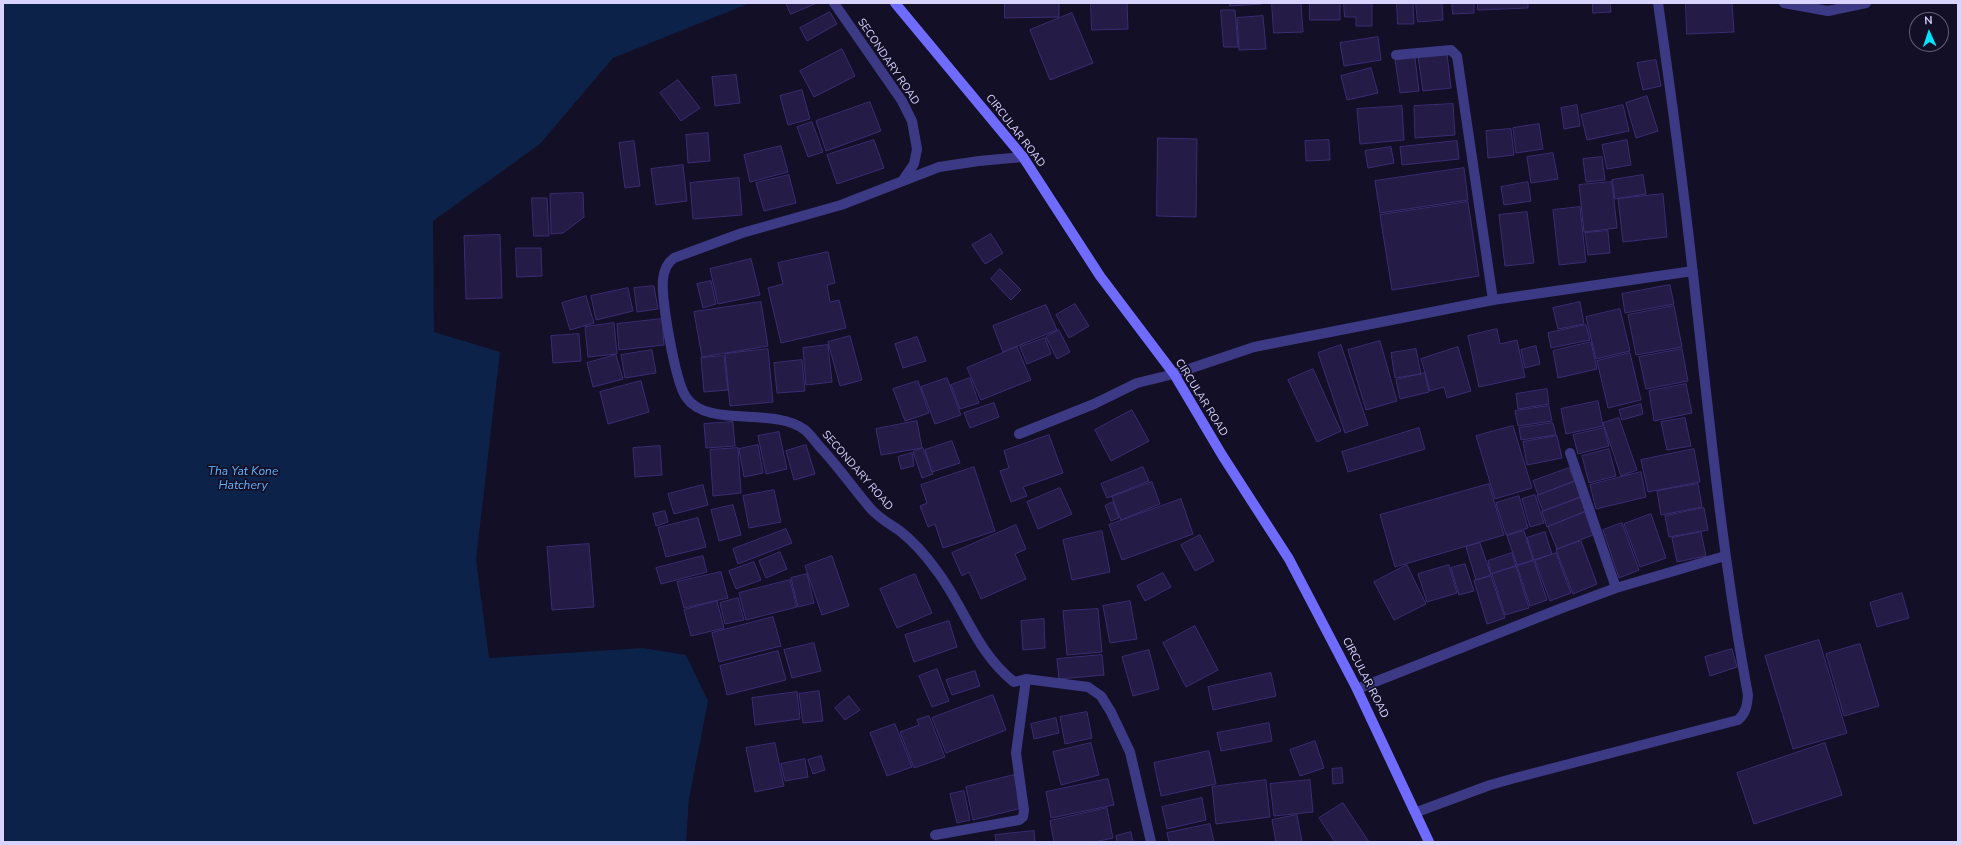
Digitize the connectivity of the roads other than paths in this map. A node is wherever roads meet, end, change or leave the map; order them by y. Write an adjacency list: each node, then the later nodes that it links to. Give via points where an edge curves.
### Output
1 (834, 3): 8 (street, SECONDARY ROAD, via 902,101 912,121 917,149 914,164)
2 (895, 3): 7 (street, CIRCULAR ROAD)
3 (1658, 3): 9 (street)
4 (1784, 3): 5 (street, via 1828,11)
5 (1866, 3)
6 (1396, 55): 10 (street, via 1451,50 1458,56)
7 (1023, 157): 8 (street, SECONDARY ROAD, via 979,160 939,167); 11 (street, CIRCULAR ROAD, via 1100,276)
8 (903, 180): 16 (street, SECONDARY ROAD, via 841,205 742,234 674,258 668,263 663,287 677,379 686,398 697,408 717,414 789,422 805,430 837,465 872,510 900,531 929,560 1001,672 1014,682)
9 (1693, 271): 10 (street); 14 (street)
10 (1494, 300): 11 (street, via 1254,347)
11 (1174, 374): 12 (street, via 1136,383 1094,404); 17 (street, CIRCULAR ROAD, via 1289,559)
12 (1019, 434)
13 (1570, 453): 15 (street)
14 (1725, 556): 15 (street); 18 (street, via 1748,695 1744,715 1738,720 1502,782)
15 (1616, 588): 17 (street)
16 (1026, 679): 19 (street, via 1016,753 1023,817 1019,820); 20 (street, SECONDARY ROAD, via 1088,687 1100,696 1130,752)
17 (1358, 689): 18 (street, CIRCULAR ROAD)
18 (1417, 812): 21 (street, CIRCULAR ROAD)
19 (935, 835)
20 (1151, 842)
21 (1430, 842)

